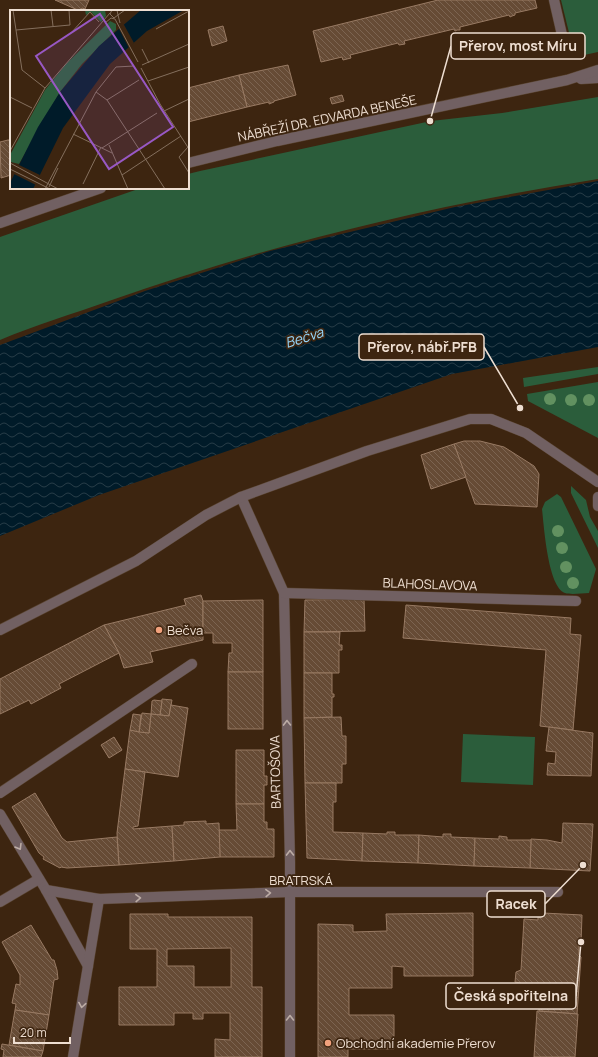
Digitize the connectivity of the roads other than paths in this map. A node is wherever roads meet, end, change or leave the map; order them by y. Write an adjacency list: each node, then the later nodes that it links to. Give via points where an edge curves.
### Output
1 (554, 0): 2 (street)
2 (565, 48)
3 (598, 70): 5 (street, NÁBŘEŽÍ DR. EDVARDA BENEŠE)
4 (598, 78): 5 (street, NÁBŘEŽÍ DR. EDVARDA BENEŠE)
5 (567, 80): 6 (street, NÁBŘEŽÍ DR. EDVARDA BENEŠE)
6 (189, 163)
7 (98, 189): 8 (street)
8 (0, 222)
9 (598, 482): 10 (street, via 526,433 500,422 481,418 470,419 367,451)
10 (241, 497): 13 (street, BARTOŠOVA); 15 (street, via 206,515 136,561)
11 (598, 497): 12 (street)
12 (598, 506)
13 (284, 593): 14 (street, BLAHOSLAVOVA); 21 (street, BARTOŠOVA, one-way to 13)
14 (576, 601)
15 (0, 630)
16 (192, 664): 17 (street)
17 (0, 794)
18 (0, 814): 19 (street, one-way to 19)
19 (39, 879): 20 (street); 24 (street)
20 (46, 890): 23 (street, BRATRSKÁ); 25 (street)
21 (290, 892): 22 (street, BRATRSKÁ); 23 (street, BRATRSKÁ, one-way to 21); 27 (street, BARTOŠOVA, one-way to 21)
22 (558, 892)
23 (99, 899): 25 (street)
24 (0, 902)
25 (88, 966): 26 (street, one-way to 26)
26 (73, 1057)
27 (290, 1057)

